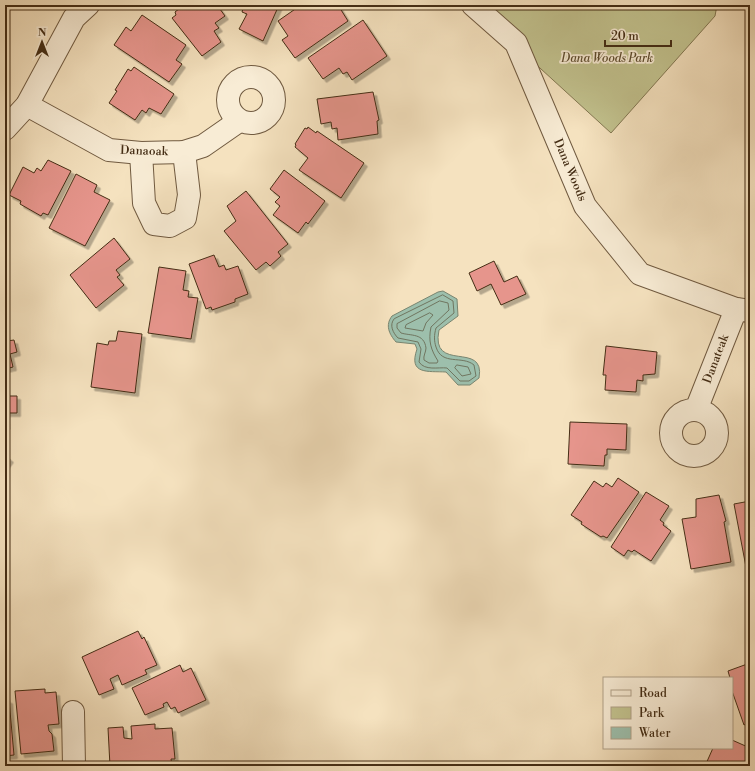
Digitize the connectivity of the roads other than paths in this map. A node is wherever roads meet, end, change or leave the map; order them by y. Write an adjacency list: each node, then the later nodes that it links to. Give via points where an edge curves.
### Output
1 (88, 5): 3 (street, via 74,18)
2 (473, 5): 8 (street, Dana Woods, via 516,43 585,206 640,274)
3 (27, 105): 5 (street); 7 (street, Danaoak, via 109,150)
4 (239, 121): 6 (street, Danaoak, via 204,146)
5 (5, 130)
6 (184, 152): 7 (street, Danaoak); 7 (street, via 189,195 185,218 170,226 154,224 144,204)
7 (141, 153)
8 (743, 310): 9 (street, Danateak)
9 (696, 410)
10 (73, 712): 11 (street)
11 (74, 766)

